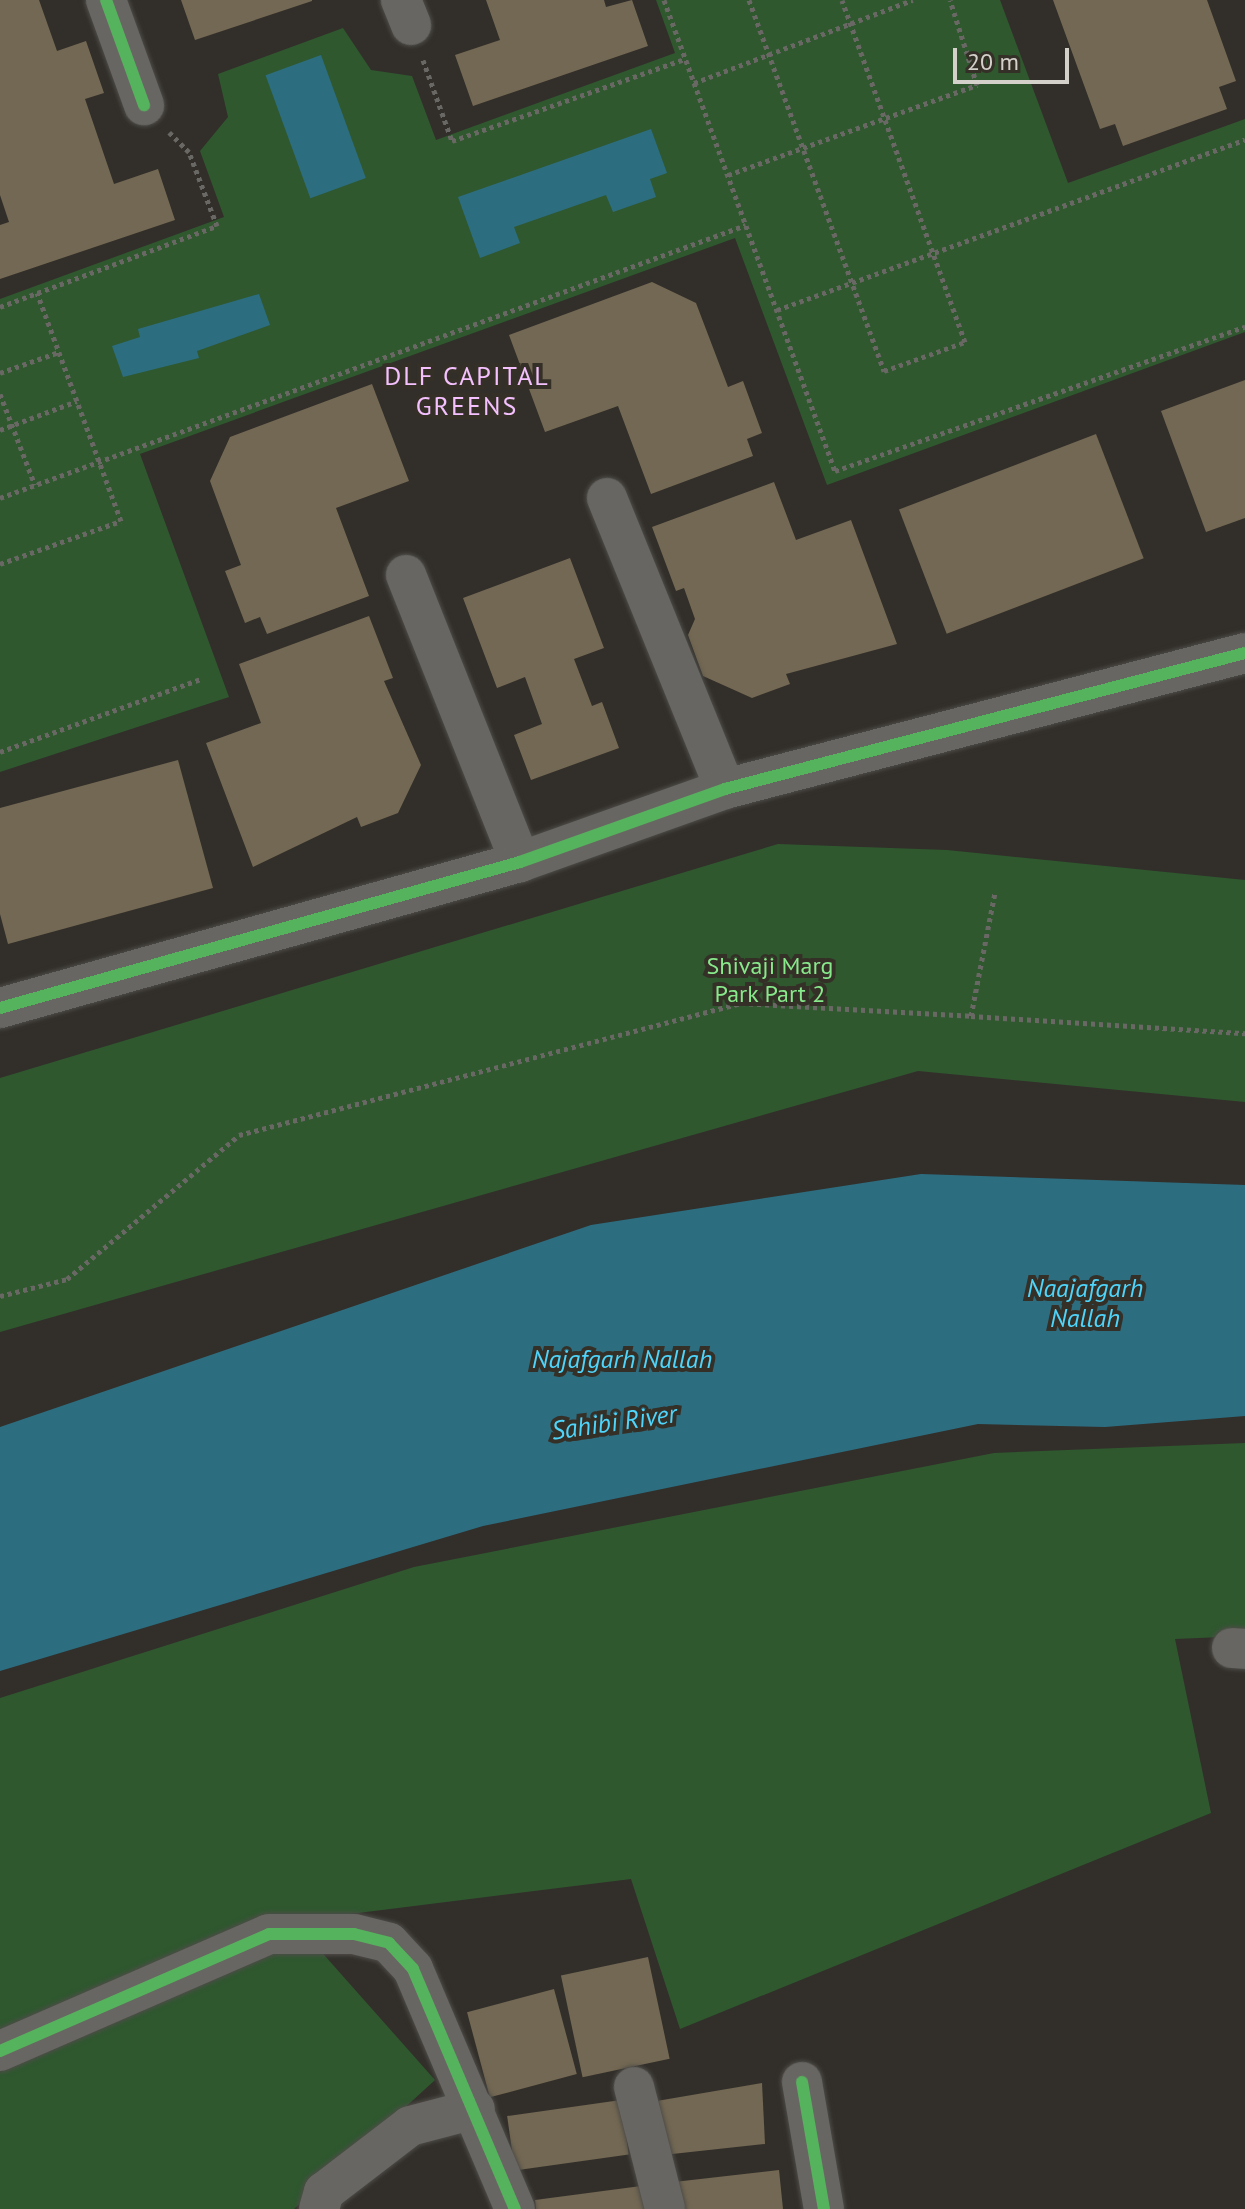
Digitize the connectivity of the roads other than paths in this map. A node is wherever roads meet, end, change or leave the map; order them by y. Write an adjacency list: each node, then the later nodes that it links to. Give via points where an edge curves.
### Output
1 (106, 0): 2 (street)
2 (144, 105)
3 (607, 498): 6 (street)
4 (406, 575): 7 (street)
5 (1245, 653): 6 (street)
6 (725, 789): 7 (street)
7 (520, 862): 8 (street)
8 (0, 1008)
9 (0, 2051): 12 (street, via 269,1934 354,1934 389,1943 413,1969)
10 (802, 2082): 16 (street)
11 (634, 2087): 15 (street)
12 (475, 2109): 13 (street, via 410,2126 324,2192); 14 (street)
13 (319, 2209)
14 (515, 2209)
15 (665, 2209)
16 (824, 2209)

